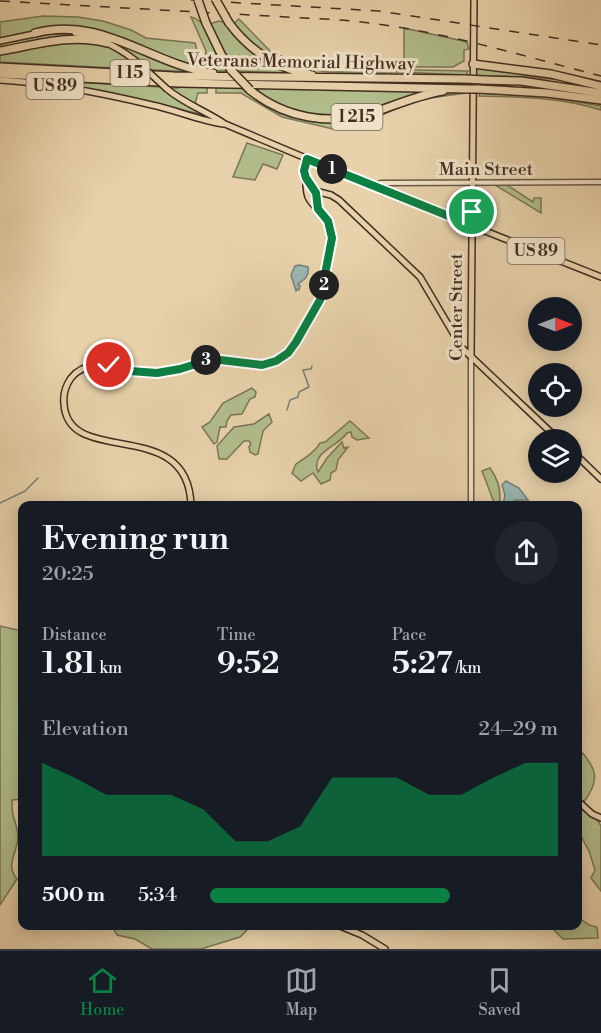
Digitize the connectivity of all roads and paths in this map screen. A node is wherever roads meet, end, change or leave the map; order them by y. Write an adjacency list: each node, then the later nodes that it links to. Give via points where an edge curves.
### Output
1 (198, 0): 15 (highway, I 215, bridge, via 231,70 266,102 288,112 335,120 370,114 423,95)
2 (216, 0): 12 (highway, I 215, bridge, via 247,44 272,62)
3 (474, 0): 8 (main road, Center Street)
4 (35, 33): 5 (main road, US 89); 6 (main road, US 89, via 73,33); 11 (highway, via 63,30 100,34 200,70)
5 (0, 41)
6 (107, 43): 7 (highway, via 71,39); 18 (main road, US 89, bridge, via 188,104)
7 (0, 51)
8 (473, 64): 14 (highway, via 551,74); 23 (main road, Center Street)
9 (0, 67): 11 (highway, Veterans Memorial Highway / I 15)
10 (0, 74): 15 (highway, Veterans Memorial Highway / I 15, via 179,83)
11 (261, 78): 12 (highway, Veterans Memorial Highway / I 15)
12 (332, 78): 16 (highway, Veterans Memorial Highway / I 15, bridge, via 540,83)
13 (0, 80): 18 (main road, US 89, via 83,90)
14 (601, 86)
15 (467, 89): 17 (highway, Veterans Memorial Highway / I 15, bridge)
16 (601, 93)
17 (601, 100)
18 (225, 124): 19 (main road, US 89)
19 (290, 152): 20 (main road, US 89); 21 (main road, via 300,160)
20 (307, 159): 21 (main road); 24 (main road, US 89)
21 (304, 173): 25 (main road)
22 (601, 182): 23 (street, Main Street)
23 (472, 183): 24 (street, Main Street); 26 (main road, Center Street)
24 (372, 186): 26 (main road, US 89)
25 (313, 195): 28 (main road, via 339,200 418,275 458,343); 34 (main road, via 332,234 322,295 296,342 282,357 257,365 207,360 151,373 94,365 76,373 67,385 64,405 74,427 89,436 167,456 183,472)
26 (471, 225): 27 (main road, US 89); 28 (main road, Center Street)
27 (601, 277)
28 (471, 357): 29 (main road); 30 (street, Center Street)
29 (478, 363): 30 (main road); 31 (main road)
30 (471, 367): 35 (street, Center Street)
31 (547, 429)
32 (582, 461): 33 (main road)
33 (601, 479)
34 (191, 501)
35 (471, 501)
36 (582, 805): 37 (main road)
37 (601, 818)
38 (350, 930): 39 (main road)
39 (384, 949)

